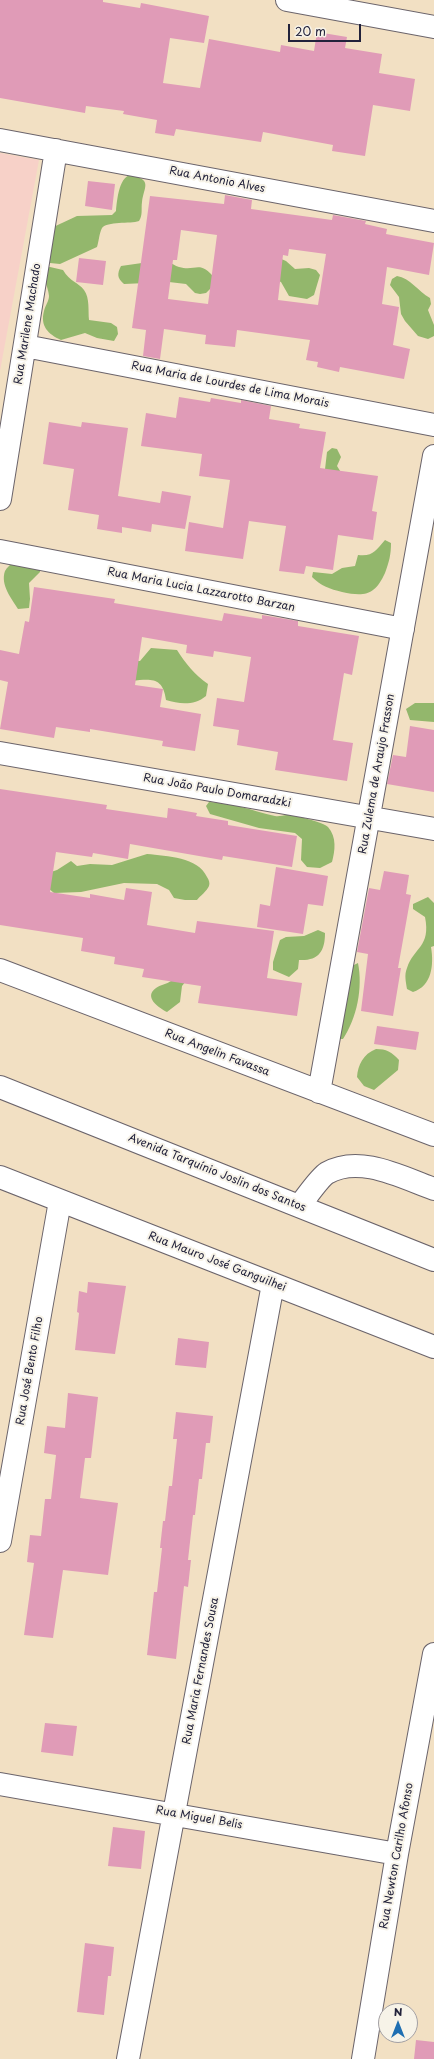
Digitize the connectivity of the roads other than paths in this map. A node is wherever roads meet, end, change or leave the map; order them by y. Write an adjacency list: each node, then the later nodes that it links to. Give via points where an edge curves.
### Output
1 (287, 0): 2 (street)
2 (434, 27)
3 (0, 140): 4 (street, Rua Antonio Alves)
4 (56, 150): 5 (street, Rua Antonio Alves); 6 (street, Rua Marilene Machado)
5 (434, 221)
6 (25, 346): 7 (street, Rua Maria de Lourdes de Lima Morais); 9 (street, Rua Marilene Machado)
7 (434, 425)
8 (434, 456): 11 (street, Rua Zulema de Araujo Frasson)
9 (0, 499)
10 (0, 551): 11 (street, Rua Maria Lucia Lazzarotto Barzan)
11 (403, 629): 13 (street, Rua Zulema de Araujo Frasson)
12 (0, 753): 13 (street, Rua João Paulo Domaradzki)
13 (369, 817): 14 (street, Rua João Paulo Domaradzki); 17 (street, Rua Zulema de Araujo Frasson)
14 (434, 828)
15 (0, 970): 17 (street, Rua Angelin Favassa)
16 (0, 1087): 22 (street, Avenida Tarquínio Joslin dos Santos)
17 (319, 1092): 18 (street, Rua Angelin Favassa)
18 (434, 1135)
19 (0, 1177): 21 (street, Rua Mauro José Ganguilhei)
20 (434, 1190): 22 (street, via 376,1169 349,1166 326,1173)
21 (60, 1201): 24 (street, Rua Mauro José Ganguilhei); 26 (street, Rua José Bento Filho)
22 (299, 1206): 23 (street, Avenida Tarquínio Joslin dos Santos)
23 (434, 1260)
24 (273, 1284): 25 (street, Rua Mauro José Ganguilhei); 29 (street, Rua Maria Fernandes Sousa)
25 (434, 1347)
26 (0, 1541)
27 (434, 1654): 30 (street, Rua Newton Carilho Afonso)
28 (0, 1784): 29 (street, Rua Miguel Belis)
29 (174, 1814): 30 (street, Rua Miguel Belis); 31 (street, Rua Maria Fernandes Sousa)
30 (397, 1854): 32 (street, Rua Newton Carilho Afonso)
31 (128, 2059)
32 (362, 2059)

